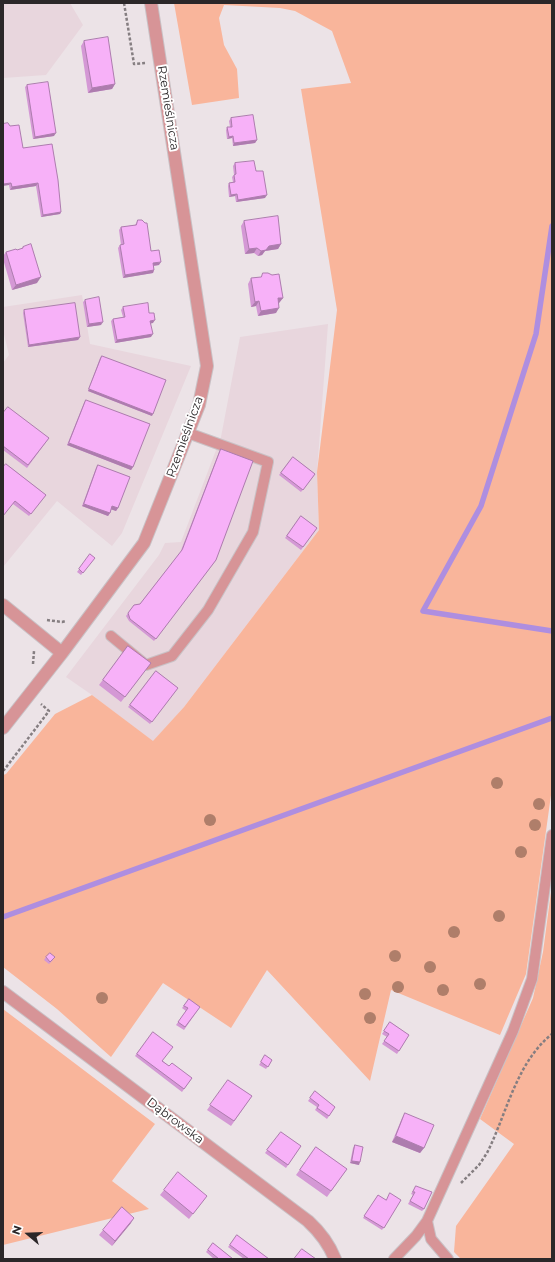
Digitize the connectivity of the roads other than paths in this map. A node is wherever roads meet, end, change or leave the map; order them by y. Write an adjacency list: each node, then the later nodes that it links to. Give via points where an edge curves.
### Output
1 (152, 3): 2 (street, Rzemieślnicza, via 207,366 199,405)
2 (188, 433): 4 (lane, via 268,462 253,532 208,610 172,656 146,665); 5 (street, Rzemieślnicza, via 144,543)
3 (3, 605): 5 (street)
4 (111, 636)
5 (62, 653): 6 (street, Rzemieślnicza)
6 (3, 728)
7 (552, 835): 9 (lane, via 532,979 513,1031)
8 (3, 992): 10 (street, Dąbrowska, via 308,1221 327,1242)
9 (427, 1221): 11 (lane); 12 (lane, via 431,1239)
10 (335, 1259)
11 (394, 1259)
12 (448, 1259)

